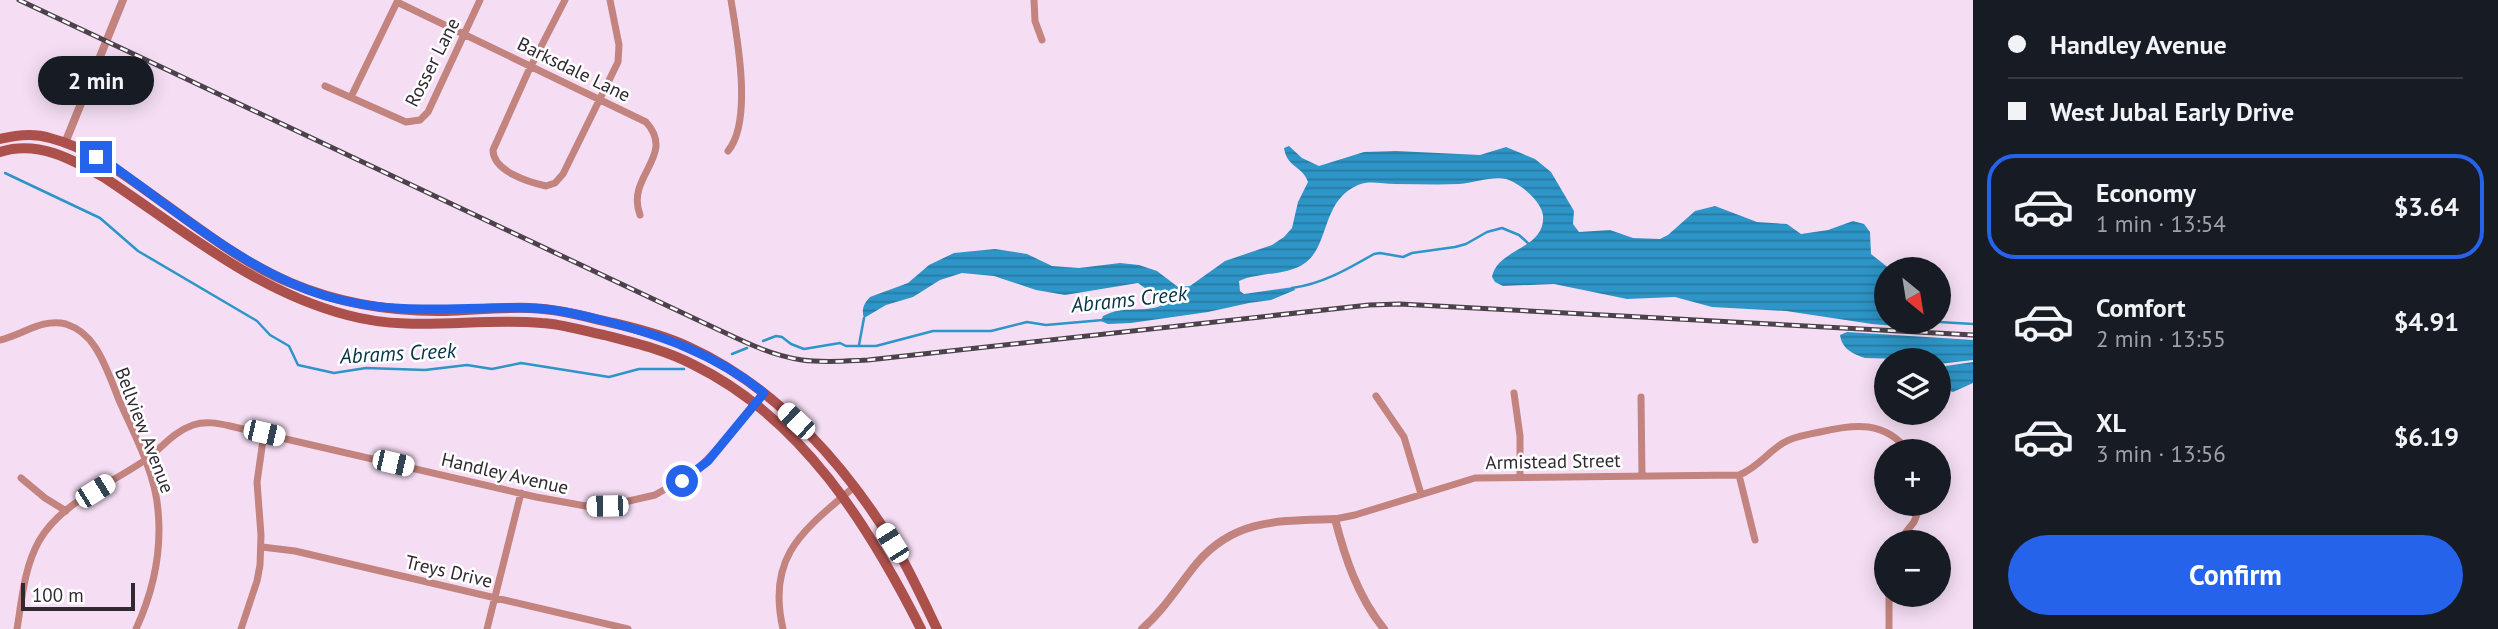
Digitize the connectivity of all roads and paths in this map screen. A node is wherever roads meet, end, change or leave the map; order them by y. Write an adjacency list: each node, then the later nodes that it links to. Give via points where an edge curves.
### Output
1 (123, 0): 15 (street)
2 (480, 0): 8 (street, Rosser Lane)
3 (565, 0): 10 (street)
4 (610, 0): 13 (street, via 620,54)
5 (731, 0): 16 (street, via 741,76 739,126)
6 (1034, 0): 9 (street)
7 (398, 1): 8 (street, Barksdale Lane); 12 (street)
8 (464, 35): 10 (street, Barksdale Lane); 12 (street, Rosser Lane, via 420,120 406,122)
9 (1042, 40)
10 (533, 66): 13 (street, Barksdale Lane); 13 (street, via 493,150 496,163 522,177 546,186 558,180)
11 (325, 86): 12 (street, Rosser Lane)
12 (351, 97)
13 (600, 98): 19 (street, Barksdale Lane, via 641,118 655,136 654,155 636,193)
14 (0, 139): 15 (main road, via 23,135)
15 (65, 143): 18 (street); 21 (main road, via 110,164 250,261 319,293 391,309 526,308 572,313 678,342 736,372)
16 (728, 151)
17 (0, 152): 18 (main road, via 32,148)
18 (61, 155): 25 (main road, via 104,178 246,273 324,309 411,324 538,322 573,328 687,361)
19 (640, 215)
20 (0, 340): 28 (street, Bellview Avenue, via 46,324 65,324 81,332 103,362)
21 (764, 393): 25 (street, Handley Avenue); 33 (main road)
22 (1514, 393): 31 (street)
23 (1376, 396): 35 (street, via 1404,437)
24 (1641, 397): 30 (street)
25 (755, 405): 34 (street, Handley Avenue, via 708,461 655,495 591,507); 36 (main road, via 804,450)
26 (264, 433): 28 (street, Handley Avenue, via 214,423 193,425 172,436); 34 (street, Handley Avenue); 40 (street, via 257,482)
27 (1897, 439): 29 (street, via 1870,426 1847,426 1791,439)
28 (144, 461): 37 (street, Handley Avenue); 44 (street, Bellview Avenue, via 157,499 159,547 150,594)
29 (1739, 475): 30 (street, Armistead Street); 39 (street)
30 (1642, 476): 31 (street, Armistead Street)
31 (1520, 477): 35 (street, Armistead Street, via 1475,478)
32 (21, 478): 37 (street)
33 (854, 486): 36 (street); 50 (main road, via 900,555)
34 (521, 493): 41 (street)
35 (1421, 494): 38 (street, Armistead Street)
36 (843, 496): 48 (street, via 793,545 779,590); 49 (main road, via 877,545)
37 (66, 511): 43 (street, Handley Avenue, via 46,531 31,557)
38 (1335, 519): 51 (street, Armistead Street, via 1273,521 1238,532 1198,562); 52 (street, via 1356,582)
39 (1755, 540)
40 (262, 547): 41 (street, Treys Drive); 45 (street, via 257,582)
41 (496, 598): 46 (street); 47 (street, Treys Drive)
42 (1889, 607): 53 (street)
43 (17, 629)
44 (136, 629)
45 (241, 629)
46 (487, 629)
47 (628, 629)
48 (783, 629)
49 (921, 629)
50 (937, 629)
51 (1142, 629)
52 (1384, 629)
53 (1889, 629)

